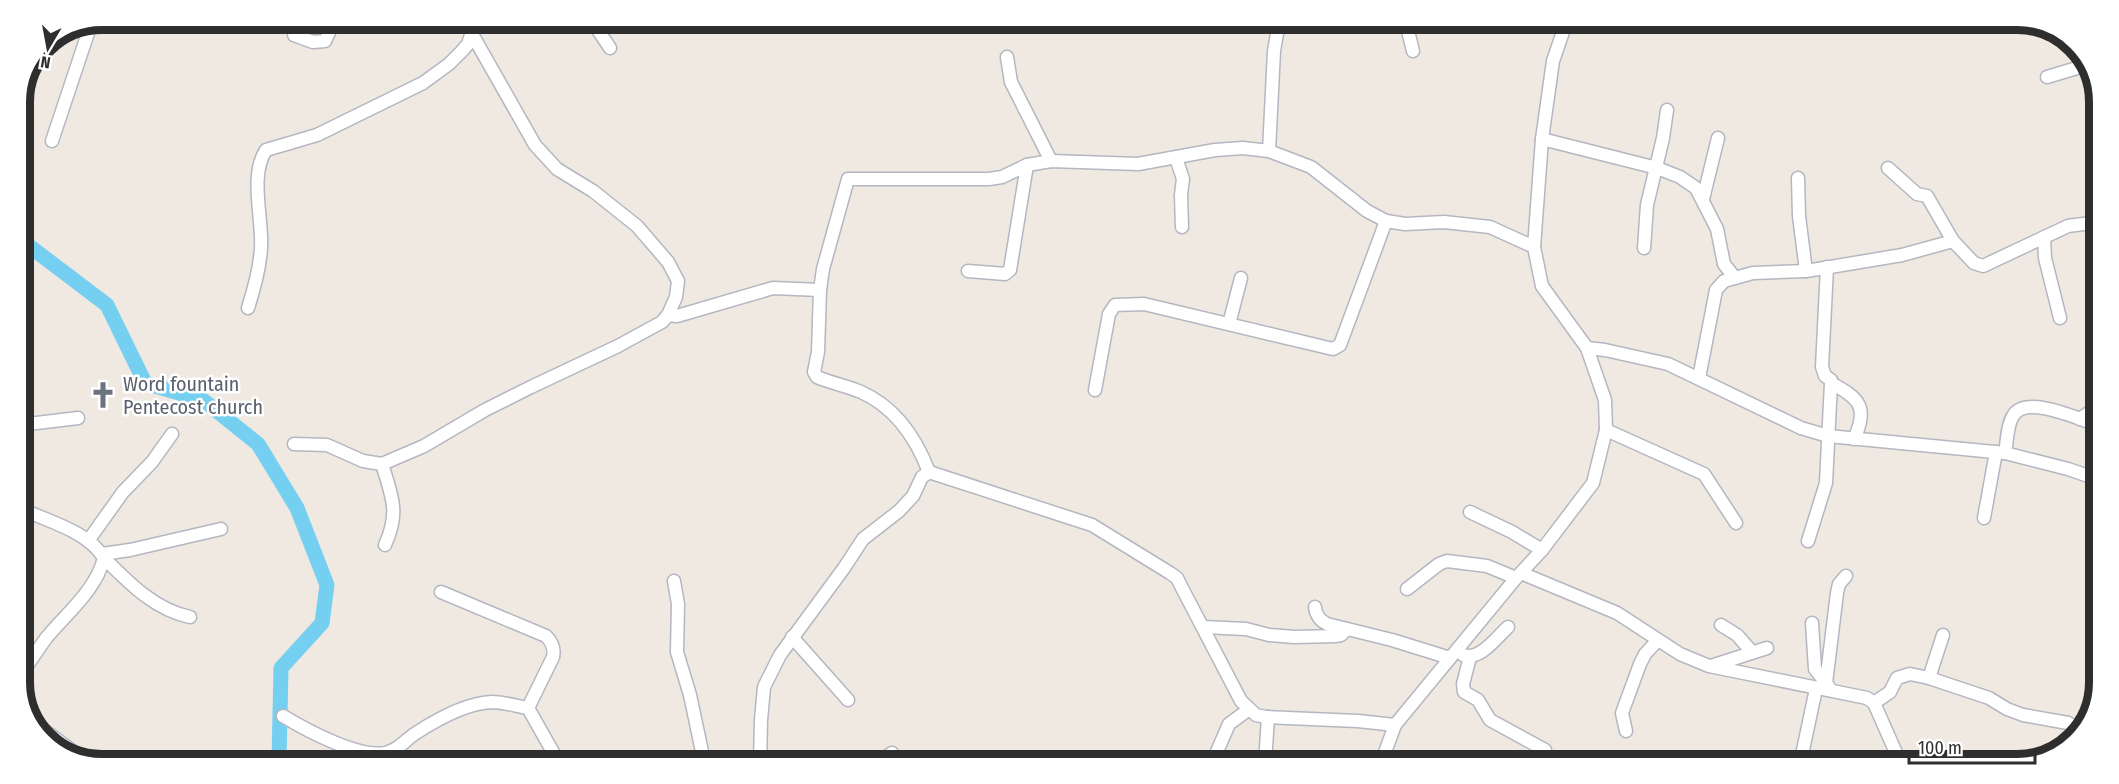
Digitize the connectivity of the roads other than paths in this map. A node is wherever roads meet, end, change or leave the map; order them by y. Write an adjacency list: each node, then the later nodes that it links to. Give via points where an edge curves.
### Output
1 (330, 30): 9 (street, via 325,41 314,42)
2 (473, 30): 8 (street)
3 (598, 30): 10 (street)
4 (1277, 30): 19 (street)
5 (1408, 30): 11 (street)
6 (1563, 30): 17 (street, via 1553,61)
7 (89, 31): 18 (street)
8 (472, 34): 40 (street, via 455,58 423,83 317,135 266,150 260,163 258,190 261,246); 41 (street, via 546,159 637,226 668,262 678,281)
9 (294, 35)
10 (610, 48)
11 (1413, 51)
12 (1007, 57): 21 (street, via 1011,82)
13 (2080, 67): 14 (street)
14 (2047, 77)
15 (1667, 110): 23 (street)
16 (1718, 138): 26 (street)
17 (1542, 139): 23 (street); 32 (street)
18 (52, 141)
19 (1269, 151): 20 (street, via 1227,149); 27 (street, via 1311,167 1367,212)
20 (1176, 158): 21 (street, via 1133,164); 29 (street, via 1183,179)
21 (1051, 161): 22 (street)
22 (1027, 165): 35 (street, via 1010,270 1005,274); 39 (street, via 1002,177 848,179)
23 (1657, 168): 26 (street, via 1680,177 1696,188); 33 (street, via 1647,205)
24 (1888, 168): 31 (street, via 1917,194 1927,196)
25 (1798, 178): 36 (street, via 1798,216)
26 (1703, 199): 38 (street, via 1717,229 1724,264)
27 (1386, 221): 32 (street, via 1490,227); 43 (street, via 1340,345 1333,349)
28 (2089, 223): 30 (street, via 2068,226)
29 (1182, 227)
30 (2044, 237): 31 (street, via 1983,266 1974,263); 42 (street, via 2045,258)
31 (1953, 241): 34 (street, via 1902,255)
32 (1533, 247): 44 (street, via 1542,286)
33 (1644, 248)
34 (1827, 267): 36 (street); 46 (street, via 1822,367)
35 (968, 271)
36 (1806, 271): 38 (street, via 1753,273)
37 (1241, 278): 43 (street)
38 (1735, 278): 45 (street, via 1724,281 1716,290)
39 (820, 290): 41 (street, via 773,288); 60 (street, via 814,372 817,377 861,392 885,407 911,435)
40 (248, 308)
41 (668, 315): 59 (street, via 618,346)
42 (2060, 318)
43 (1229, 324): 47 (street, via 1144,304 1115,305 1109,314)
44 (1587, 348): 45 (street, via 1668,364); 53 (street, via 1605,400)
45 (1699, 378): 55 (street, via 1801,428)
46 (1831, 383): 55 (street); 56 (street, via 1852,394 1859,404)
47 (1095, 390)
48 (2089, 413): 50 (street)
49 (78, 418): 52 (street)
50 (2080, 419): 51 (street); 58 (street, via 2028,406 2018,409)
51 (2089, 422)
52 (30, 424)
53 (1606, 430): 65 (street, via 1704,474); 70 (street, via 1593,483)
54 (172, 434): 67 (street)
55 (1828, 436): 56 (street); 68 (street, via 1826,483)
56 (1854, 439): 58 (street)
57 (294, 444): 59 (street, via 327,445 363,461)
58 (2001, 452): 61 (street); 64 (street)
59 (382, 464): 69 (street, via 394,518)
60 (929, 472): 81 (street, via 1092,525 1177,578); 85 (street, via 899,511 863,539)
61 (2089, 476)
62 (30, 512): 67 (street)
63 (1470, 512): 70 (street)
64 (1984, 518)
65 (1736, 523)
66 (221, 529): 71 (street)
67 (88, 540): 71 (street)
68 (1808, 542)
69 (385, 545)
70 (1542, 550): 72 (street)
71 (103, 556): 78 (street, via 158,606); 91 (street, via 102,565 81,600)
72 (1519, 576): 75 (street, via 1487,566 1447,561); 86 (street, via 1617,613); 89 (street)
73 (1846, 576): 94 (street, via 1837,593)
74 (674, 581): 108 (street, via 678,604 677,652)
75 (1407, 589)
76 (441, 592): 97 (street, via 550,640 553,657)
77 (1315, 607): 83 (street, via 1321,621)
78 (190, 617)
79 (1812, 623): 94 (street, via 1815,669)
80 (1721, 625): 88 (street)
81 (1203, 627): 83 (street, via 1294,637 1335,636); 98 (street)
82 (1508, 627): 90 (street, via 1478,655)
83 (1347, 629): 89 (street)
84 (1942, 635): 93 (street)
85 (792, 637): 95 (street); 109 (street, via 765,687)
86 (1658, 640): 92 (street); 103 (street, via 1640,664 1622,713)
87 (1767, 648): 88 (street)
88 (1752, 652): 92 (street)
89 (1454, 655): 90 (street); 101 (street)
90 (1470, 657): 105 (street, via 1464,692 1478,700 1490,720)
91 (30, 658)
92 (1709, 666): 94 (street)
93 (1929, 678): 96 (street, via 1910,674 1897,678 1890,692); 102 (street, via 1989,698 2023,715)
94 (1825, 688): 96 (street); 113 (street)
95 (848, 700)
96 (1874, 703): 114 (street)
97 (528, 708): 104 (street, via 493,702 477,704 435,722 394,750 372,753); 107 (street)
98 (1248, 710): 100 (street); 110 (street, via 1229,724)
99 (283, 716): 104 (street, via 308,731)
100 (1268, 717): 101 (street); 111 (street)
101 (1395, 725): 112 (street)
102 (2073, 727)
103 (1626, 731)
104 (353, 748): 106 (street)
105 (1545, 750)
106 (354, 754)
107 (554, 754)
108 (703, 754)
109 (760, 754)
110 (1216, 754)
111 (1266, 754)
112 (1384, 754)
113 (1803, 754)
114 (1897, 754)

